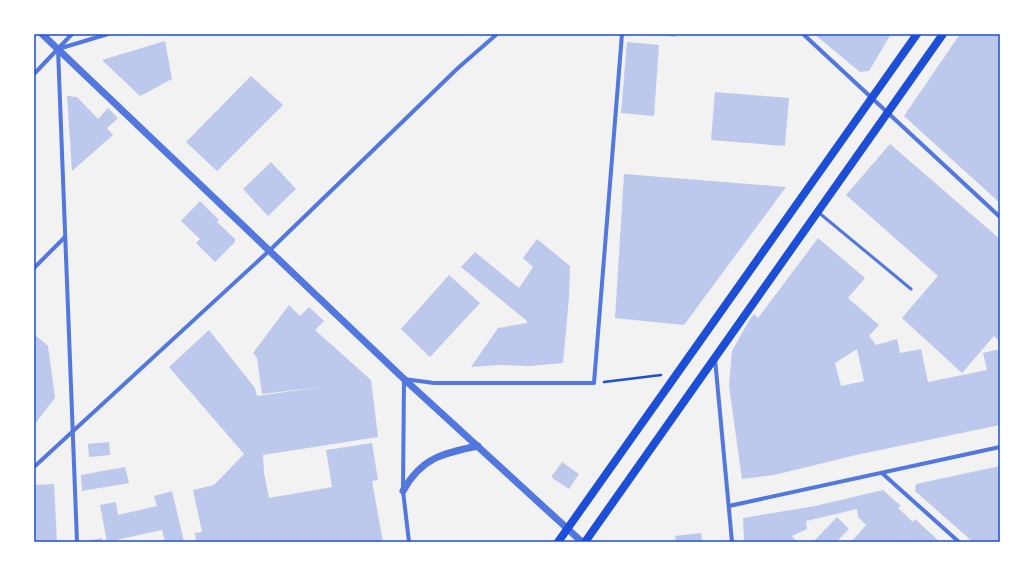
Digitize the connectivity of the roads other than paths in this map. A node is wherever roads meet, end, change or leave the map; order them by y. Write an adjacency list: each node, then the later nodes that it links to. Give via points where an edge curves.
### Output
1 (42, 34): 9 (street)
2 (72, 34): 9 (street)
3 (108, 34): 9 (street)
4 (497, 34): 16 (street, via 458,68)
5 (622, 34): 20 (street, via 594,383 434,383)
6 (803, 34): 11 (street)
7 (917, 34): 11 (main road)
8 (944, 34): 12 (main road)
9 (58, 49): 10 (street); 15 (street); 16 (street)
10 (34, 74)
11 (872, 98): 12 (street); 28 (main road)
12 (888, 113): 13 (main road); 14 (street)
13 (818, 212): 18 (lane); 19 (main road)
14 (1000, 217)
15 (64, 237): 17 (street); 21 (street)
16 (270, 250): 20 (street); 21 (street)
17 (34, 268)
18 (911, 289)
19 (715, 357): 27 (street); 33 (main road)
20 (404, 379): 22 (street); 26 (street)
21 (73, 430): 24 (street); 29 (street)
22 (478, 446): 26 (street, via 456,450 431,460 420,467); 28 (street)
23 (1000, 447): 25 (street)
24 (34, 467)
25 (883, 474): 27 (street); 35 (street)
26 (403, 492): 30 (street)
27 (729, 506): 34 (street)
28 (567, 529): 31 (main road); 32 (street)
29 (77, 542)
30 (409, 542)
31 (558, 542)
32 (582, 542)
33 (585, 542)
34 (732, 542)
35 (959, 542)

